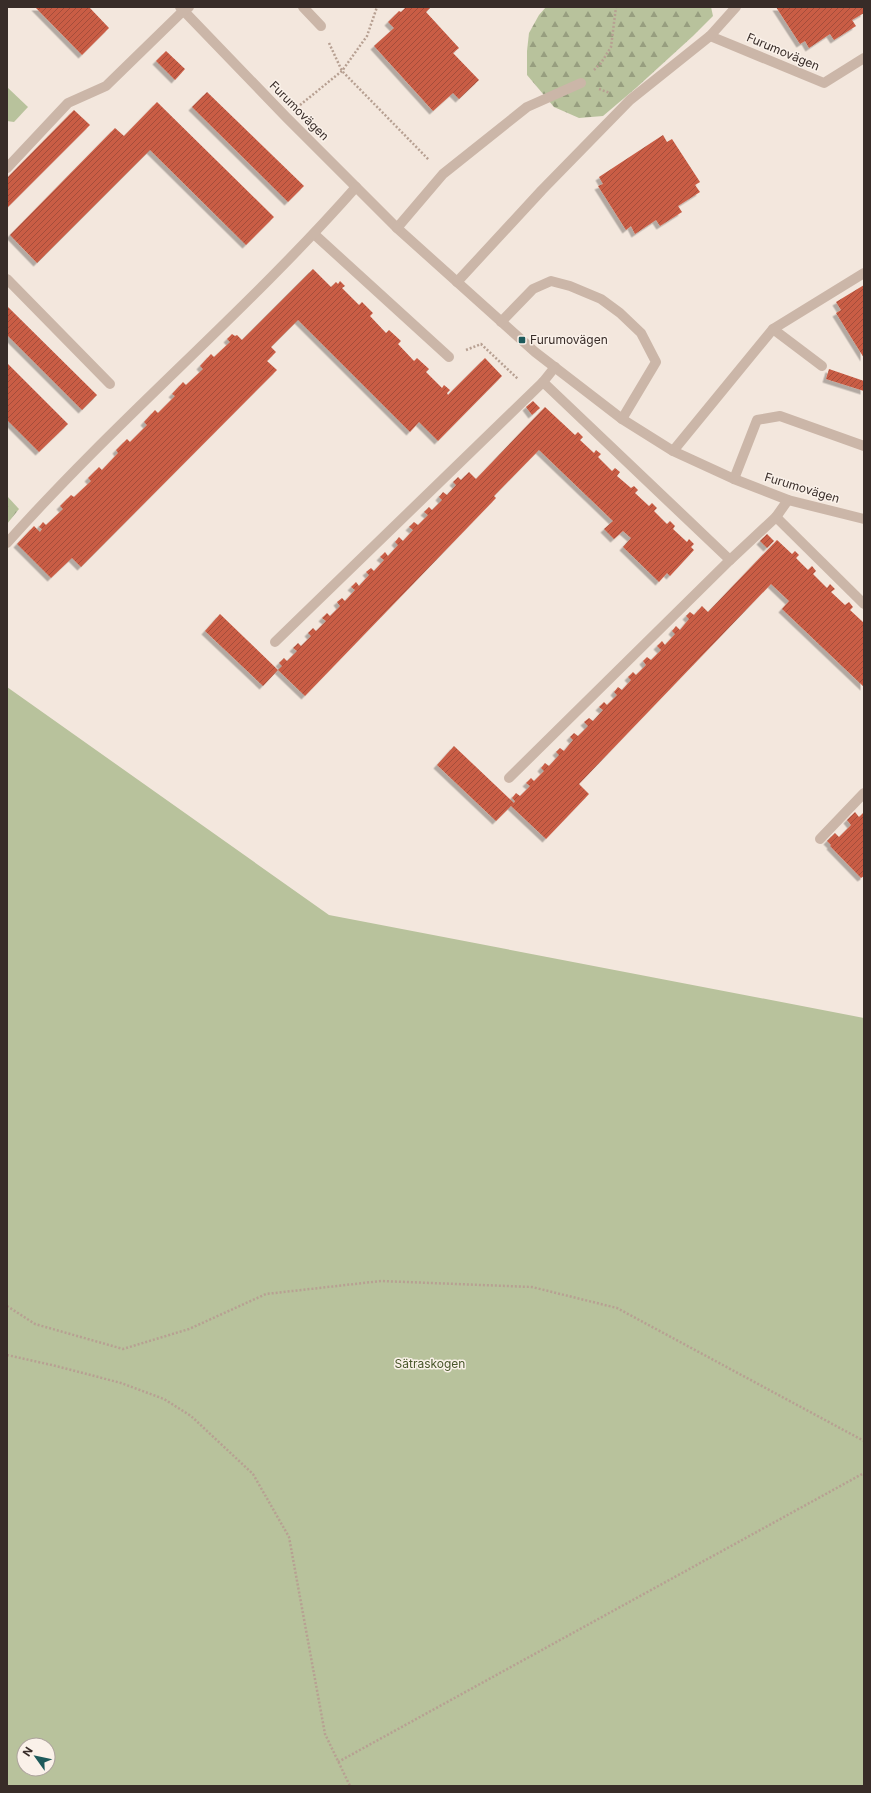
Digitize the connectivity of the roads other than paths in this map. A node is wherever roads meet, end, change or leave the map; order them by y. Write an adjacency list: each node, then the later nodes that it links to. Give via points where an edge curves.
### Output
1 (303, 7): 4 (street)
2 (736, 7): 5 (street)
3 (184, 8): 8 (street, Furumovägen, via 106,86 68,103); 9 (street, Furumovägen)
4 (322, 26)
5 (710, 36): 6 (street, Furumovägen, via 824,84); 14 (street, via 630,100 542,190)
6 (864, 58)
7 (581, 83): 10 (street, via 527,107 443,174)
8 (7, 168)
9 (356, 187): 10 (street, Furumovägen); 11 (street)
10 (397, 228): 14 (street, Furumovägen)
11 (314, 234): 17 (street); 29 (street, via 146,398)
12 (864, 272): 16 (street)
13 (7, 279): 21 (street)
14 (458, 282): 15 (street, Furumovägen)
15 (501, 322): 19 (street, Furumovägen); 22 (street, via 533,289 551,281 601,299 620,313 641,333 656,362)
16 (774, 329): 18 (street); 24 (street)
17 (449, 358)
18 (822, 366)
19 (555, 367): 20 (street); 22 (street, Furumovägen)
20 (543, 382): 30 (street); 32 (street)
21 (110, 384)
22 (622, 419): 24 (street, Furumovägen)
23 (864, 446): 25 (street, via 780,416 757,420)
24 (673, 451): 25 (street, Furumovägen)
25 (734, 478): 26 (street, Furumovägen)
26 (788, 500): 27 (street); 28 (street, Furumovägen)
27 (776, 517): 30 (street); 31 (street)
28 (864, 519)
29 (7, 542)
30 (730, 560): 33 (street)
31 (864, 604)
32 (275, 642)
33 (509, 778)
34 (864, 793): 35 (street)
35 (820, 839)

